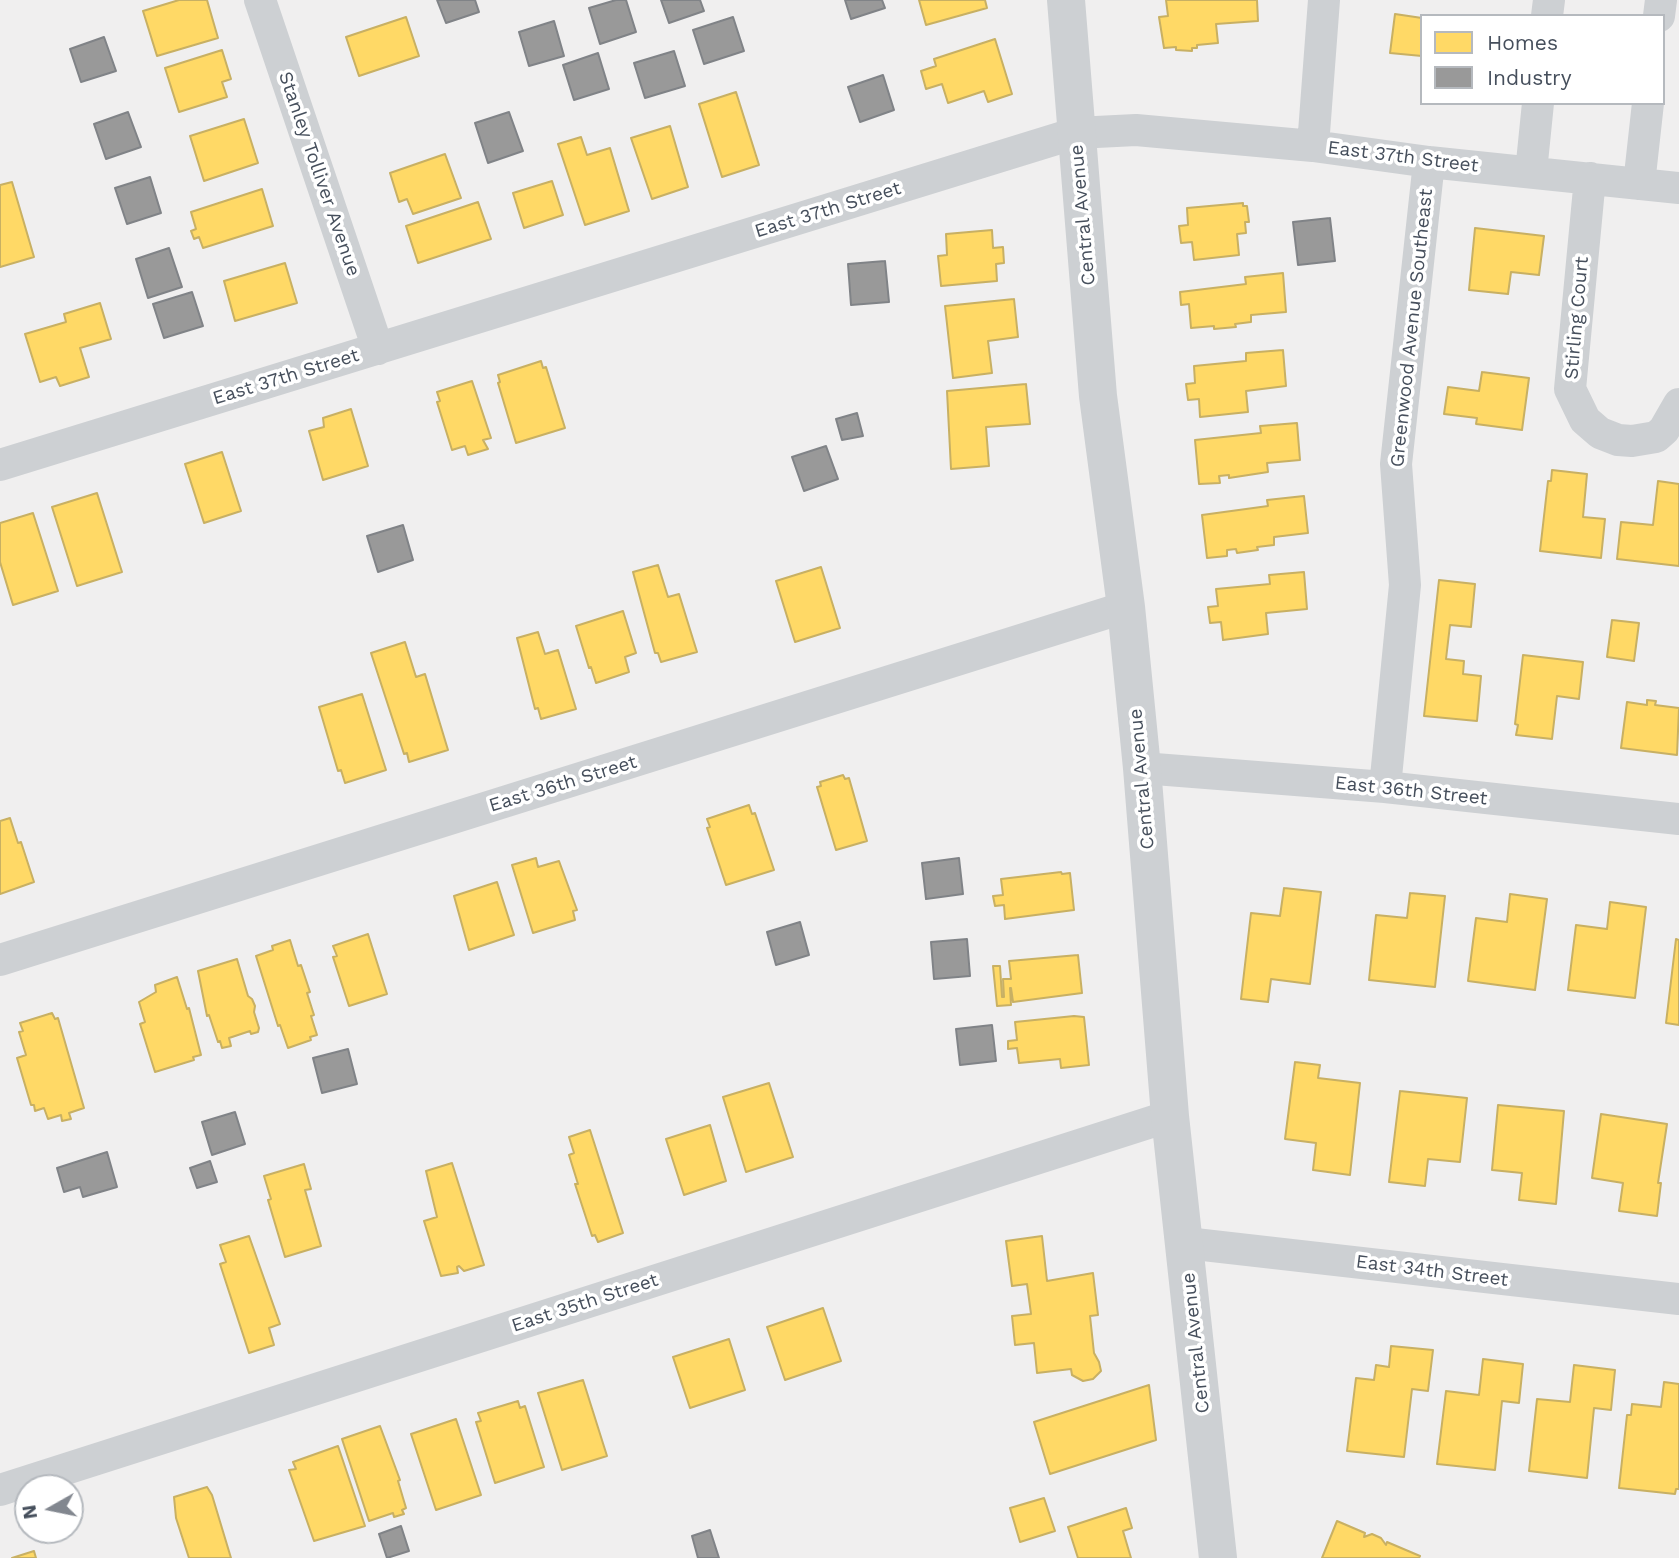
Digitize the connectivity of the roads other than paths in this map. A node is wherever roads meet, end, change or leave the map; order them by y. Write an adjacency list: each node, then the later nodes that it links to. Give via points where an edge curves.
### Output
1 (260, 0): 13 (street, Stanley Tolliver Avenue)
2 (1066, 0): 6 (street, Central Avenue)
3 (1324, 0): 7 (street)
4 (1538, 105): 9 (street)
5 (1648, 105): 11 (street)
6 (1076, 133): 7 (street, East 37th Street, via 1136,130); 13 (street, East 37th Street); 16 (street, Central Avenue, via 1098,396)
7 (1312, 146): 8 (street, East 37th Street)
8 (1429, 162): 9 (street, East 37th Street); 18 (street, Greenwood Avenue Southeast, via 1396,464 1405,585)
9 (1531, 172): 10 (street, East 37th Street)
10 (1590, 178): 11 (street, East 37th Street); 14 (street, Stirling Court, via 1570,389 1585,420 1618,440 1656,437)
11 (1639, 184): 12 (street, East 37th Street)
12 (1679, 188)
13 (378, 349): 15 (street, East 37th Street)
14 (1679, 404)
15 (0, 465)
16 (1126, 607): 17 (street, Central Avenue); 20 (street, East 36th Street)
17 (1142, 768): 18 (street, East 36th Street); 21 (street, Central Avenue)
18 (1385, 787): 19 (street, East 36th Street)
19 (1679, 819)
20 (0, 960)
21 (1170, 1116): 22 (street, Central Avenue); 24 (street, East 35th Street)
22 (1186, 1243): 23 (street, East 34th Street); 25 (street, Central Avenue)
23 (1679, 1299)
24 (0, 1490)
25 (1218, 1558)

